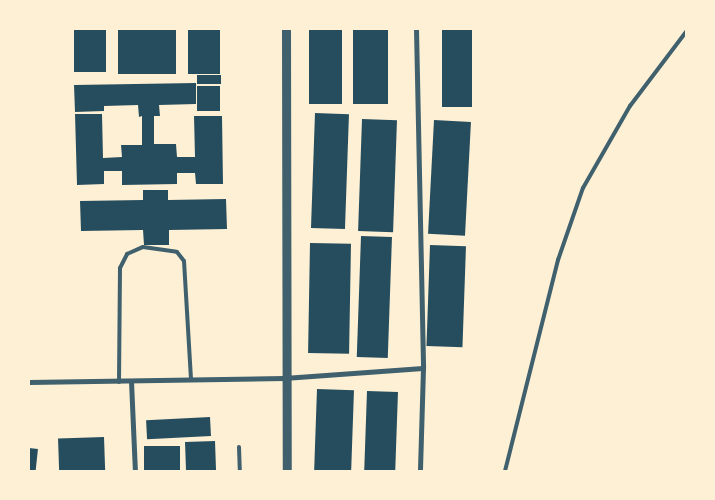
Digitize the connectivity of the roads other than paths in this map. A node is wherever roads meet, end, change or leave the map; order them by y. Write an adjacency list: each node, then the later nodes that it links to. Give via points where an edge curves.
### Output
1 (286, 29): 5 (street)
2 (416, 29): 4 (street)
3 (686, 32): 15 (lane, via 630,106 583,188 558,260)
4 (423, 368): 5 (street); 14 (street)
5 (284, 378): 6 (street); 13 (street)
6 (191, 380): 7 (street); 9 (lane, via 184,261 177,252 143,247 127,254 120,268)
7 (131, 381): 9 (street); 11 (street)
8 (29, 382): 9 (street)
9 (120, 382)
10 (239, 447): 12 (lane)
11 (136, 471)
12 (240, 471)
13 (287, 471)
14 (420, 471)
15 (504, 471)

